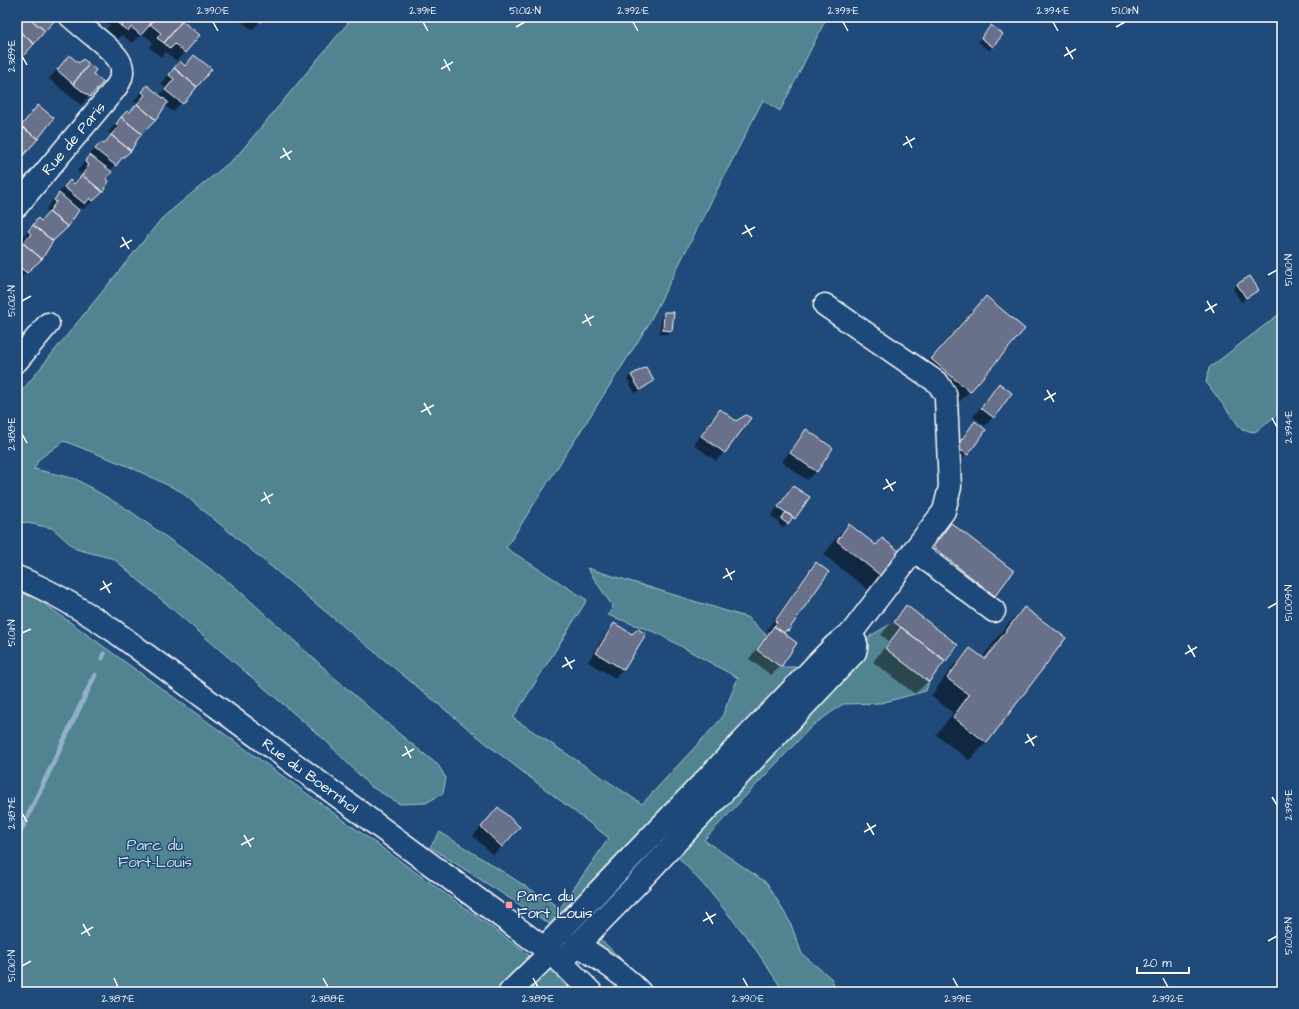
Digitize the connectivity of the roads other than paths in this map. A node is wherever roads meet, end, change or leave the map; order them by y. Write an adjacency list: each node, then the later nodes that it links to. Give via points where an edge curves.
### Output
1 (71, 17): 2 (street, Rue de Paris, via 118,57 122,78)
2 (17, 206)
3 (825, 305): 6 (street, via 938,383 945,394 950,487 944,511)
4 (48, 324): 5 (street)
5 (17, 361)
6 (914, 550): 8 (street); 9 (street)
7 (17, 577): 11 (street, Rue du Boernhol, via 76,606 114,631)
8 (994, 611)
9 (849, 636): 10 (street, via 856,642 855,652); 11 (street, via 834,646)
10 (577, 944): 11 (street); 14 (street, via 629,981)
11 (551, 954): 12 (street); 13 (street, Rue du Boernhol)
12 (510, 992)
13 (591, 992)
14 (640, 992)

